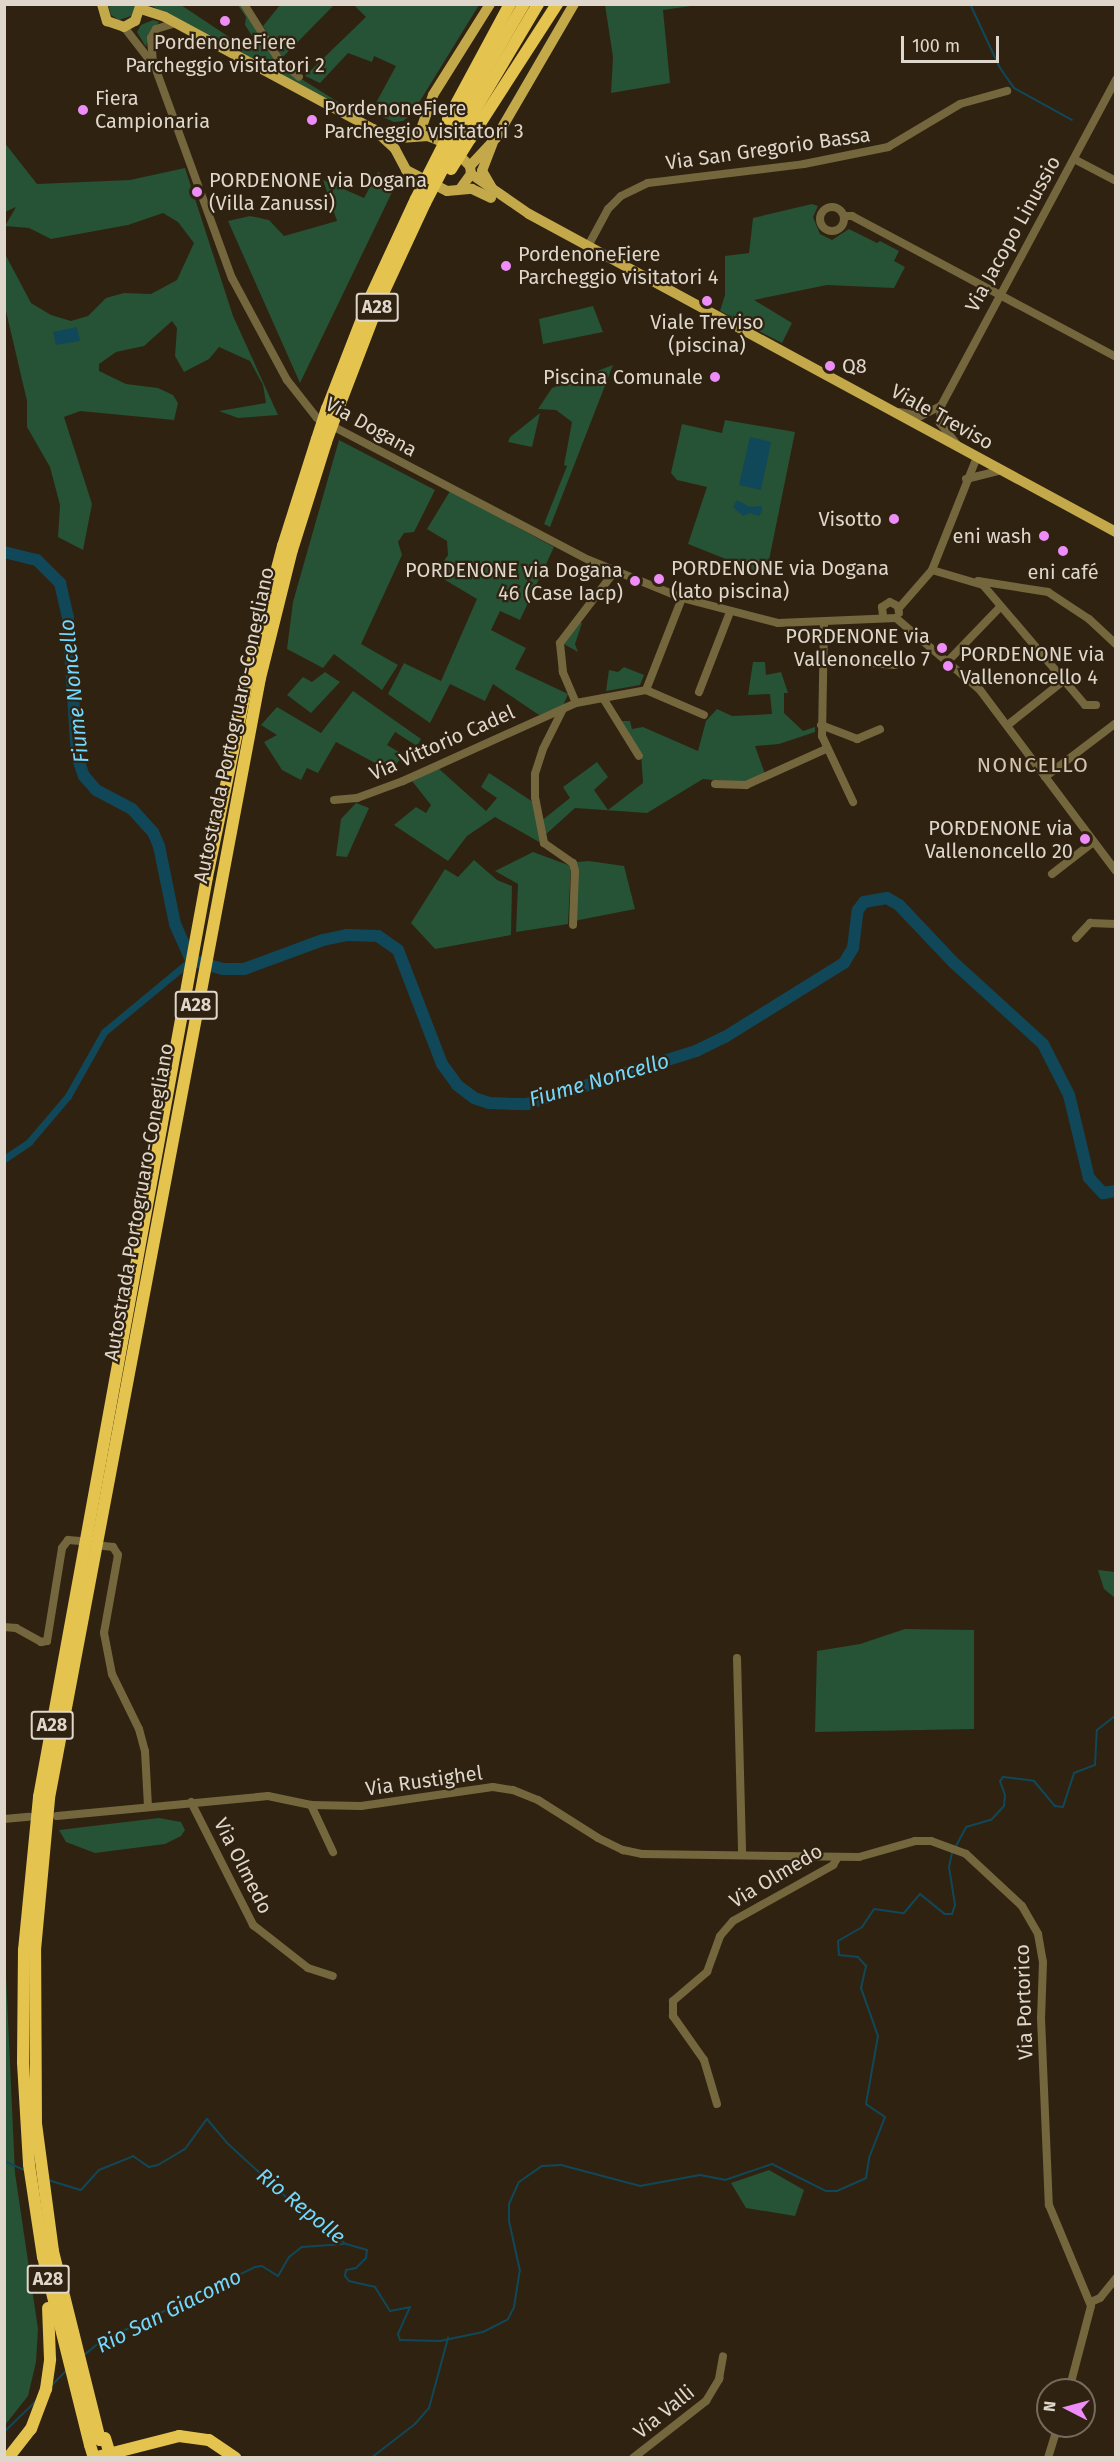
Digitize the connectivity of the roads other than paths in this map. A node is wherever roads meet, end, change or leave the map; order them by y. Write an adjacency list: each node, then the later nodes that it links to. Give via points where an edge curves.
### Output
1 (102, 4): 11 (main road, via 107,21)
2 (244, 4): 13 (street, via 279,60)
3 (490, 4): 18 (main road, via 433,95)
4 (510, 4): 17 (highway, A28)
5 (524, 4): 17 (highway, Autostrada Portogruaro-Conegliano / A28)
6 (538, 4): 17 (highway, Autostrada Portogruaro-Conegliano / A28)
7 (558, 4): 17 (highway)
8 (574, 4): 19 (main road)
9 (141, 7): 10 (main road, Viale Treviso); 11 (main road, via 135,21)
10 (176, 23): 12 (street, Via Dogana, via 162,25 151,38); 16 (main road, Viale Treviso)
11 (124, 27): 12 (street, Via Dogana)
12 (154, 66): 42 (street, Via Dogana, via 232,278 287,380 310,412 341,432)
13 (299, 76)
14 (1116, 79): 21 (street, Via Jacopo Linussio)
15 (1006, 91): 29 (street, Via San Gregorio Bassa, via 960,104 888,147 804,164 648,183 621,196 608,209)
16 (373, 129): 18 (main road, Viale Treviso); 20 (main road, Viale Treviso)
17 (457, 131): 26 (highway, A28); 26 (highway, Autostrada Portogruaro-Conegliano / A28, bridge)
18 (415, 136): 20 (main road); 22 (main road, Viale Treviso, via 459,151)
19 (496, 138): 22 (main road); 25 (main road, via 482,171)
20 (400, 156): 24 (main road, Viale Treviso, via 406,170 452,192)
21 (1074, 159): 23 (street); 30 (street, Via Jacopo Linussio)
22 (470, 170): 24 (main road); 25 (main road, Viale Treviso)
23 (1116, 181)
24 (461, 188): 27 (main road, Viale Treviso, via 478,191)
25 (496, 193): 27 (main road, Viale Treviso)
26 (420, 201): 32 (highway, Autostrada Portogruaro-Conegliano / A28, via 403,251); 32 (highway, Autostrada Portogruaro-Conegliano / A28, via 398,235)
27 (529, 214): 29 (main road, Viale Treviso)
28 (844, 216): 30 (street, via 852,216)
29 (588, 246): 33 (main road, Viale Treviso)
30 (998, 294): 31 (street); 34 (street, Via Jacopo Linussio)
31 (1116, 357)
32 (332, 411): 94 (highway, Autostrada Portogruaro-Conegliano / A28, bridge, via 254,678 207,877 49,1798 35,1950 33,2153)
33 (895, 411): 34 (street); 35 (main road, Viale Treviso)
34 (936, 416): 35 (street); 36 (street)
35 (928, 429): 36 (main road, Viale Treviso)
36 (959, 446): 37 (main road, Viale Treviso)
37 (977, 457): 38 (main road, Viale Treviso); 39 (street)
38 (1002, 470): 39 (street); 40 (main road, Viale Treviso)
39 (966, 479): 41 (street)
40 (1116, 532)
41 (932, 570): 43 (street); 46 (street)
42 (614, 572): 44 (street, Via Dogana); 59 (street, via 560,643 563,672)
43 (975, 581): 45 (street); 51 (street, via 1048,592 1066,601)
44 (682, 598): 47 (street, Via Dogana); 56 (street)
45 (1000, 607): 53 (street); 55 (street)
46 (899, 608): 48 (street, Via Dogana, via 893,602 887,603 882,607); 49 (street)
47 (730, 612): 50 (street, Via Dogana, via 778,623); 57 (street)
48 (883, 616): 49 (street, Via Dogana); 50 (street, Via Dogana)
49 (896, 618): 53 (street)
50 (824, 622): 52 (street)
51 (1116, 644)
52 (822, 659): 54 (street); 65 (street)
53 (949, 660): 64 (street)
54 (895, 665)
55 (1063, 681): 60 (street, via 1085,705); 64 (street)
56 (646, 690): 58 (street, Via Vittorio Cadel); 62 (street)
57 (699, 692)
58 (603, 698): 59 (street, Via Vittorio Cadel); 68 (street)
59 (576, 703): 61 (street, Via Vittorio Cadel)
60 (1096, 705)
61 (562, 711): 71 (street, Via Vittorio Cadel, via 403,781 357,798); 77 (street, via 535,774 535,797 544,843 573,863)
62 (704, 715)
63 (1116, 723): 69 (street)
64 (1009, 724): 69 (street)
65 (821, 725): 66 (street, via 856,739); 67 (street)
66 (880, 729)
67 (826, 749): 70 (street, via 746,785); 72 (street)
68 (639, 756)
69 (1045, 777): 73 (street)
70 (715, 784)
71 (334, 800)
72 (853, 802)
73 (1092, 843): 74 (street); 75 (street)
74 (1116, 871)
75 (1052, 874)
76 (1116, 924): 78 (street, via 1090,923)
77 (573, 925)
78 (1076, 938)
79 (80, 1541): 81 (street, via 68,1540 62,1548 47,1641)
80 (104, 1546): 85 (street, via 113,1547 118,1555 104,1633 112,1674 146,1751)
81 (4, 1627)
82 (738, 1658): 90 (street)
83 (191, 1802): 84 (street, Via Rustighel, via 268,1796); 85 (street, Via Rustighel); 92 (street, Via Olmedo, via 253,1925 308,1968)
84 (311, 1805): 89 (street); 90 (street, Via Rustighel, via 362,1806 493,1787 538,1800 623,1850)
85 (148, 1806): 86 (street, Via Rustighel)
86 (57, 1816)
87 (29, 1817): 88 (street)
88 (4, 1819)
89 (333, 1852)
90 (742, 1853): 91 (street, Via Rustighel)
91 (838, 1857): 93 (street, Via Olmedo, via 833,1865 733,1921 720,1936 706,1972 673,2001 671,2012 704,2060); 96 (street, Via Portorico, via 859,1857 915,1841 955,1849 1022,1906 1038,1934 1043,1962 1041,2018 1049,2205)
92 (333, 1977)
93 (717, 2104)
94 (38, 2202): 98 (highway, Autostrada Portogruaro-Conegliano / A28); 102 (highway, via 35,2241 49,2322 48,2378 31,2429)
95 (1116, 2278): 96 (street, via 1100,2298)
96 (1091, 2302): 99 (street, via 1090,2319)
97 (723, 2356): 107 (street, Via Valli, via 719,2379 706,2401)
98 (76, 2374): 101 (highway, Autostrada Portogruaro-Conegliano / A28); 101 (highway, Autostrada Portogruaro-Conegliano / A28, via 89,2401)
99 (1073, 2378)
100 (1054, 2438): 108 (street)
101 (98, 2441): 103 (highway, Autostrada Portogruaro-Conegliano / A28, bridge); 104 (highway, Autostrada Portogruaro-Conegliano / A28); 105 (highway, bridge)
102 (8, 2457)
103 (93, 2457): 106 (highway, via 179,2436 209,2440)
104 (105, 2457)
105 (111, 2457)
106 (236, 2457)
107 (633, 2457)
108 (1048, 2457)

